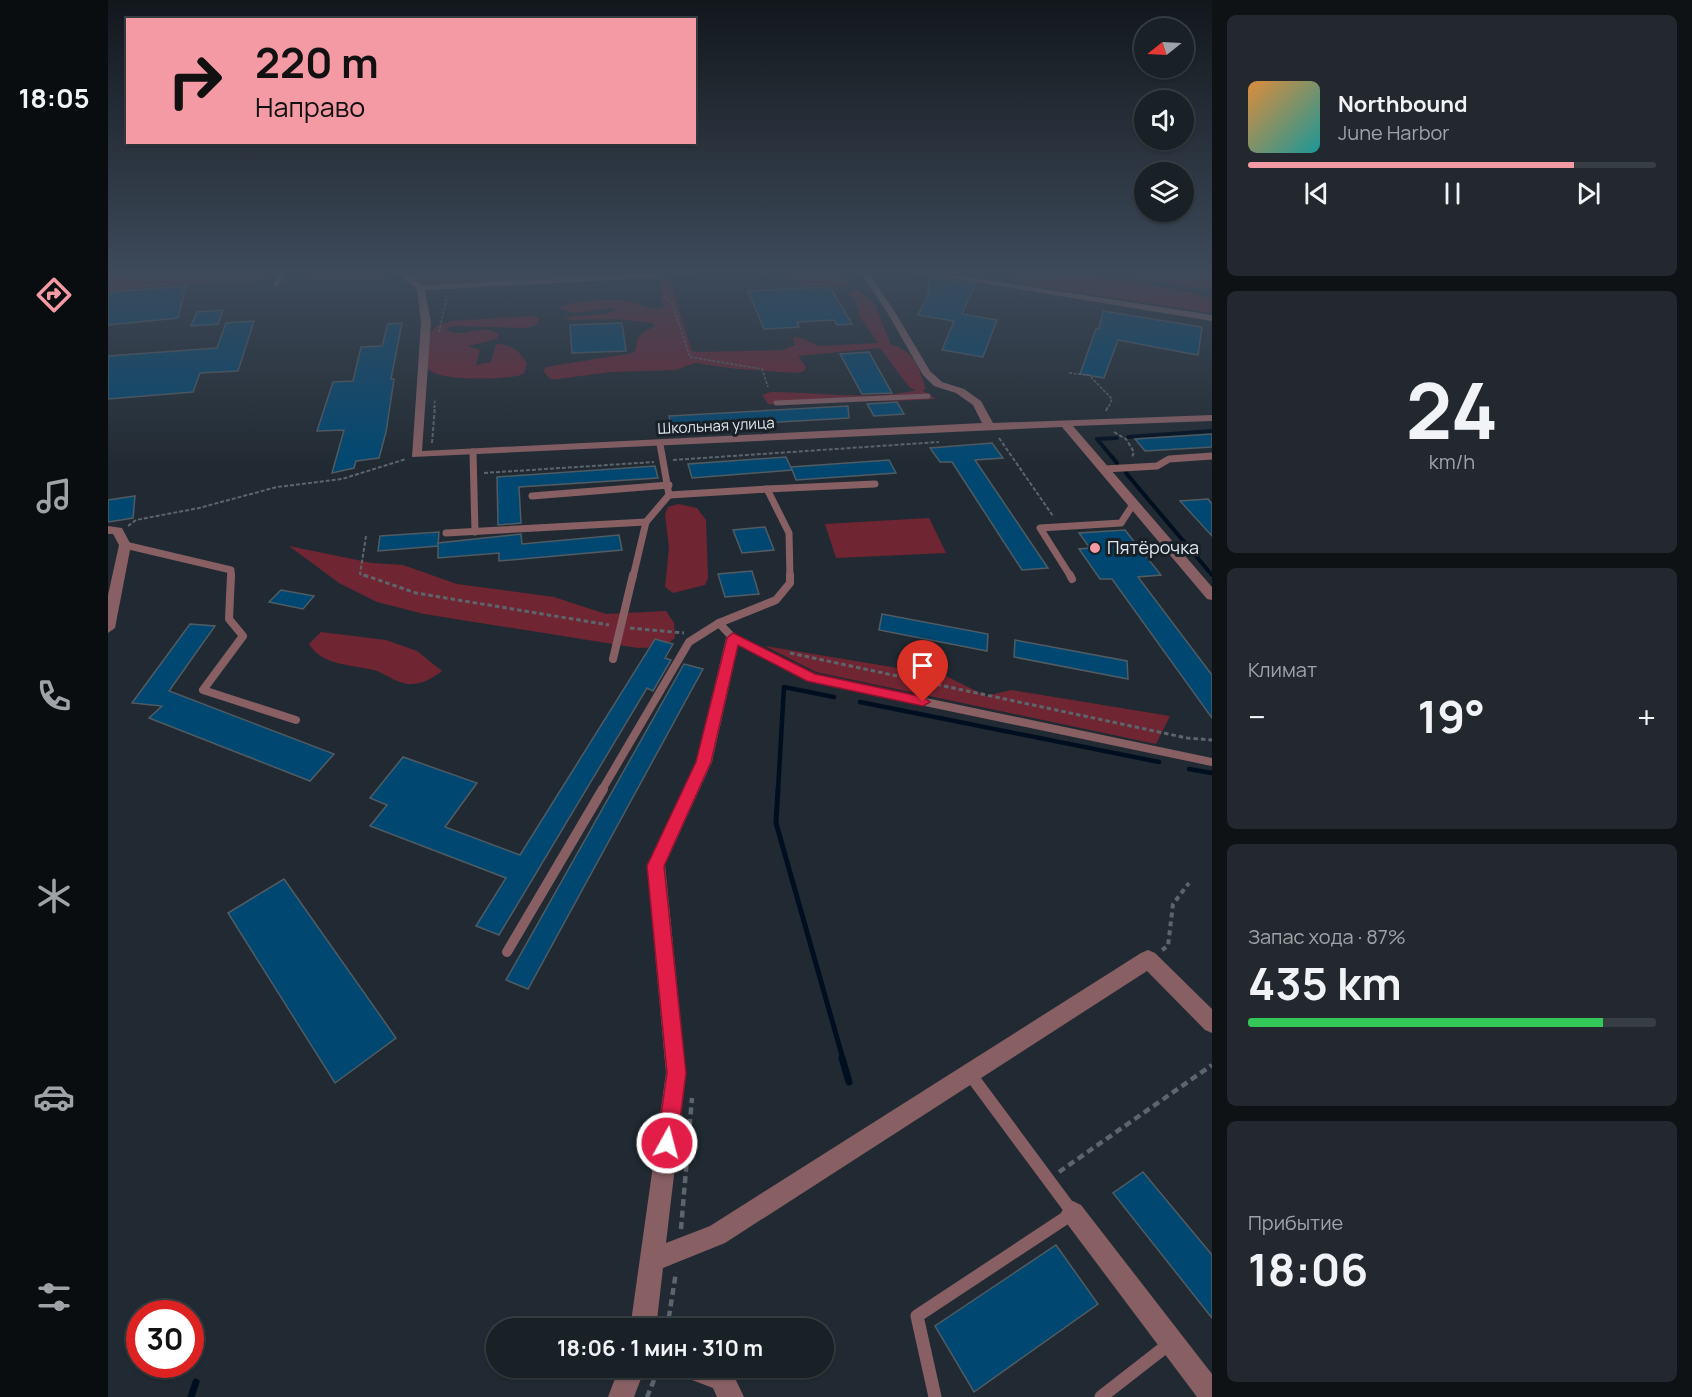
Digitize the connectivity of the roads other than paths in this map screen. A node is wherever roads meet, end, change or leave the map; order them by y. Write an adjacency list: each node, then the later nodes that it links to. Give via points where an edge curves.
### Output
1 (425, 337): 9 (street, Школьная улица, via 416,455)
2 (905, 337): 7 (street, via 926,373 938,384 977,402)
3 (928, 396): 4 (lane)
4 (776, 403)
5 (1212, 418): 6 (street, Школьная улица)
6 (1066, 425): 7 (street, Школьная улица); 11 (street)
7 (992, 429): 8 (street, Школьная улица)
8 (660, 444): 9 (street, Школьная улица); 13 (lane)
9 (473, 452): 20 (lane)
10 (1212, 456): 11 (lane, via 1169,459 1157,466)
11 (1106, 469): 17 (street)
12 (875, 484): 14 (lane)
13 (669, 485): 15 (lane); 16 (lane)
14 (768, 489): 16 (lane); 25 (lane, via 789,533 790,583 776,600)
15 (532, 495)
16 (669, 495): 18 (lane)
17 (1134, 503): 23 (lane, via 1121,523 1040,528); 24 (street)
18 (646, 522): 20 (lane); 28 (lane)
19 (113, 530): 22 (street)
20 (475, 532): 21 (lane)
21 (446, 533)
22 (125, 545): 26 (street); 29 (lane, via 231,570 229,619 243,636 203,690)
23 (1072, 579)
24 (1212, 596)
25 (718, 623): 27 (lane); 31 (lane, via 689,642)
26 (108, 628)
27 (733, 638): 30 (lane, via 811,678); 35 (street, via 704,762 656,866 676,1073)
28 (613, 659)
29 (296, 720)
30 (1212, 762)
31 (507, 952)
32 (1212, 1023): 33 (street, via 1148,959)
33 (969, 1073): 34 (lane); 35 (street, via 717,1235)
34 (1073, 1213): 37 (street); 43 (lane, via 917,1316)
35 (652, 1260): 36 (street)
36 (644, 1318)
37 (1171, 1342): 40 (street); 44 (lane)
38 (628, 1378): 41 (street)
39 (719, 1378): 42 (street)
40 (1212, 1395)
41 (621, 1397)
42 (731, 1397)
43 (935, 1397)
44 (1101, 1397)

